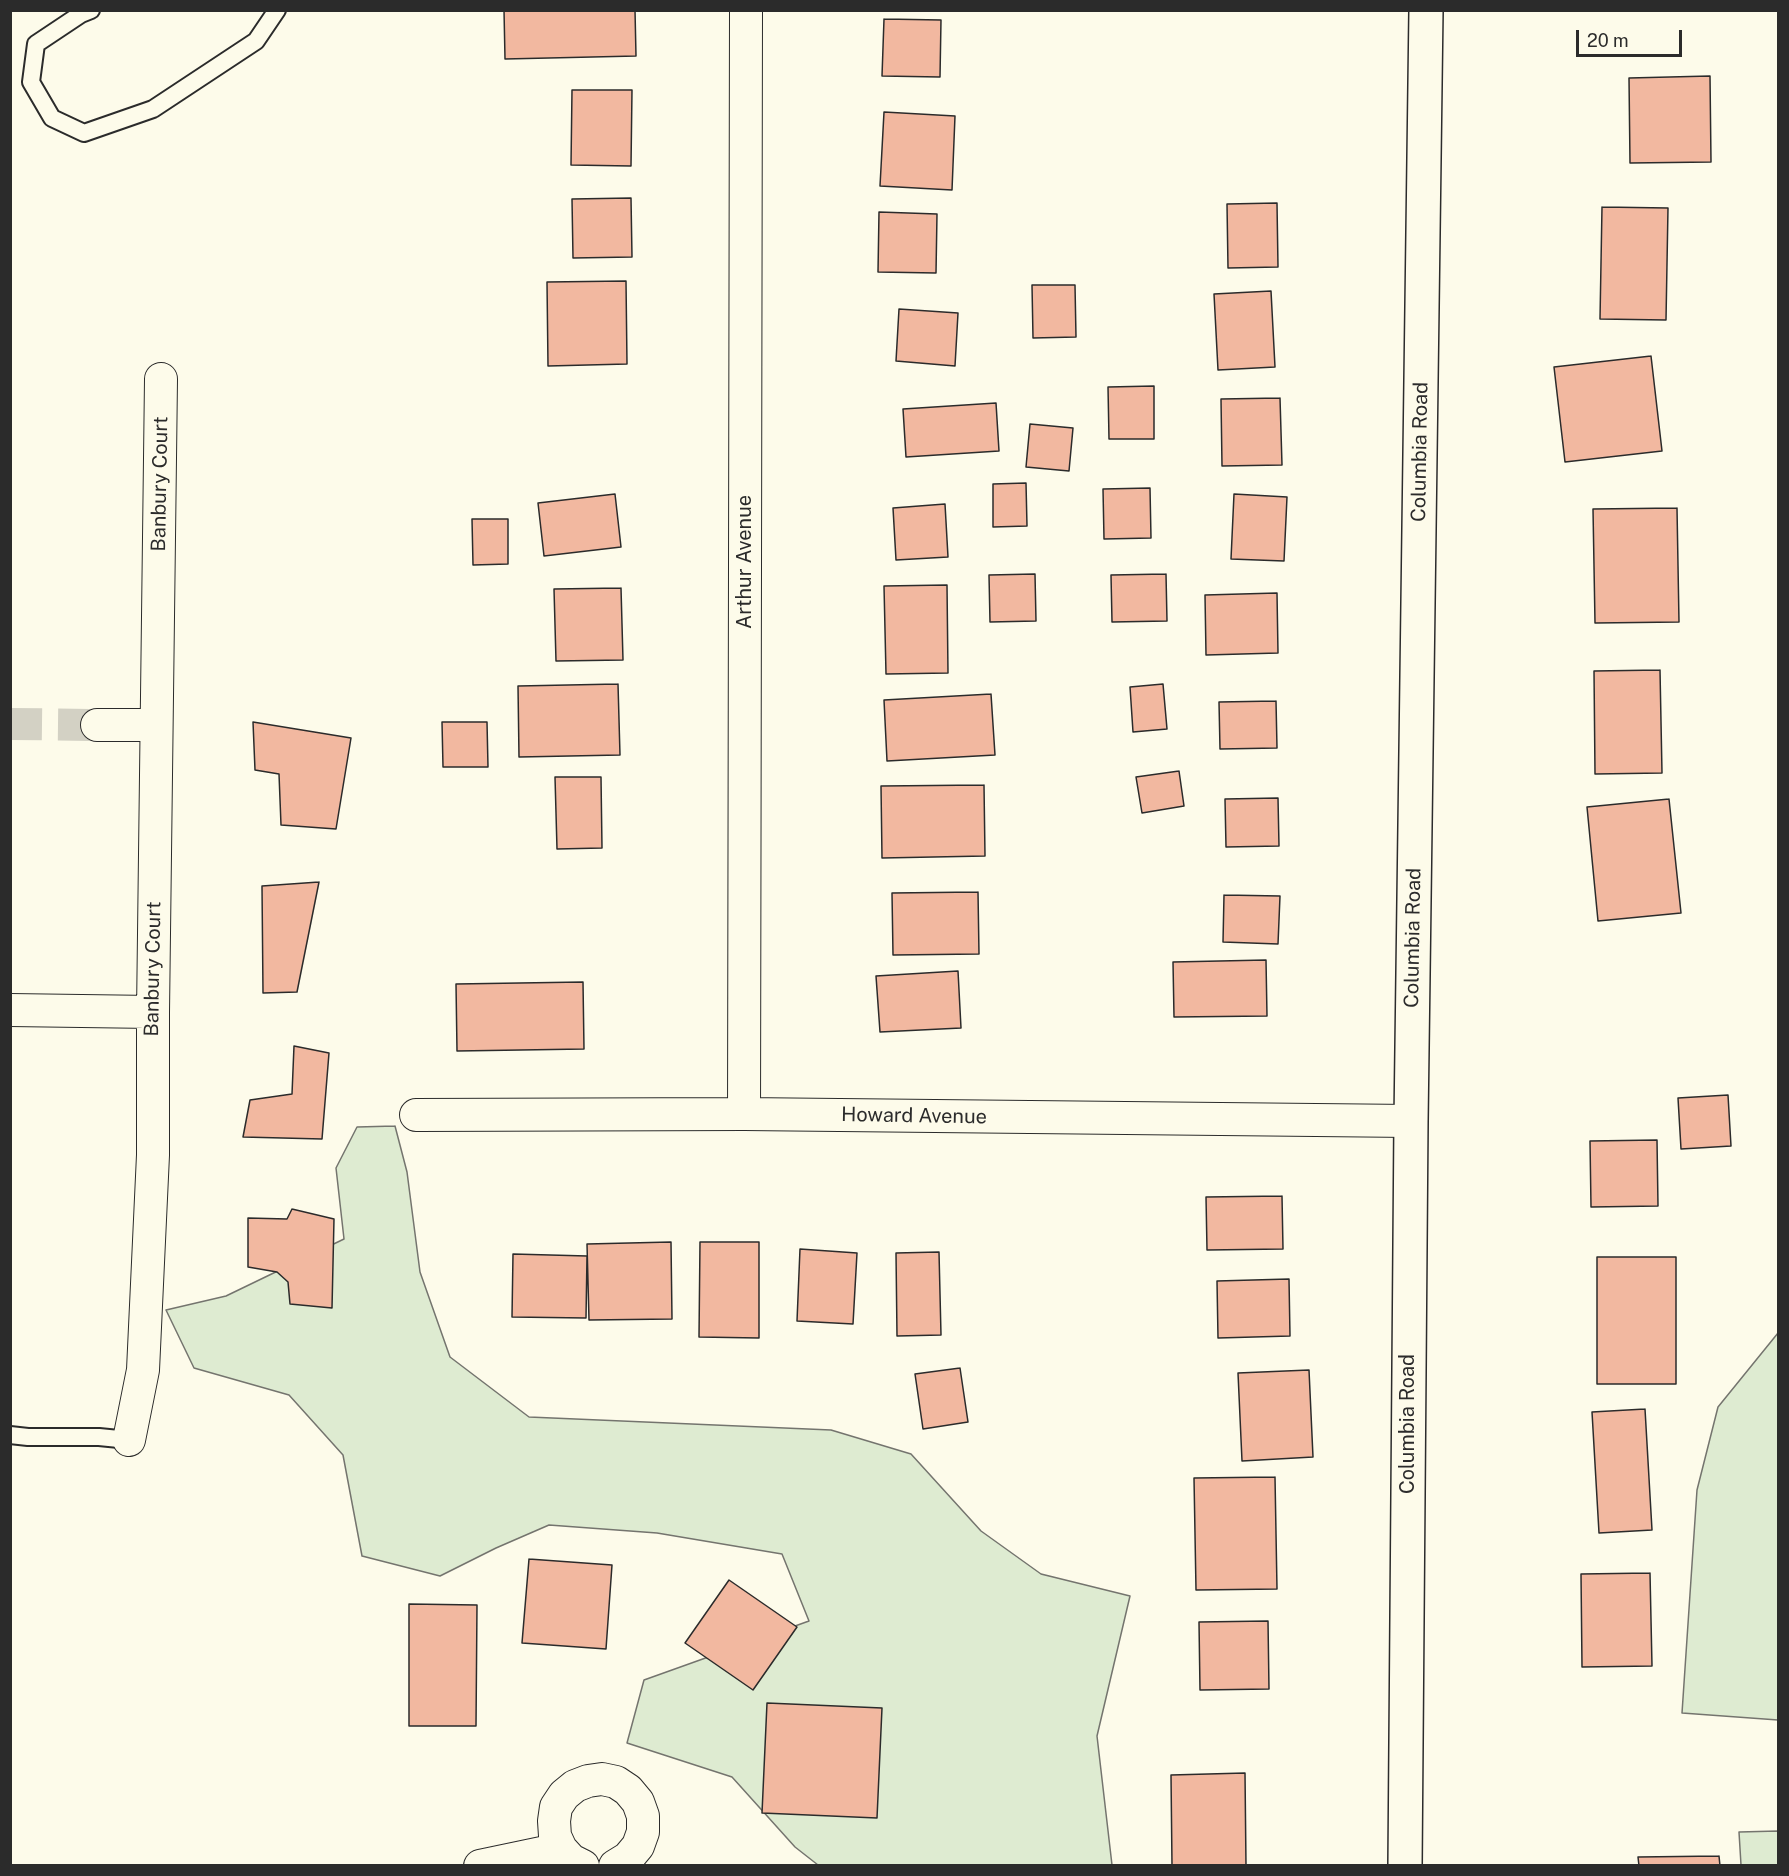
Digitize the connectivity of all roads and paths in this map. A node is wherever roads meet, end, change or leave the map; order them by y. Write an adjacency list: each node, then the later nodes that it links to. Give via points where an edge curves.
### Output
1 (91, 10): 2 (lane, via 36,44 31,82 52,118 84,133 153,109 256,41)
2 (277, 10)
3 (746, 10): 11 (street, Arthur Avenue)
4 (1426, 10): 12 (main road, Columbia Road)
5 (161, 379): 7 (street, Banbury Court)
6 (97, 725): 7 (street)
7 (156, 725): 9 (street, Banbury Court)
8 (10, 1010): 9 (street)
9 (153, 1012): 14 (street, Banbury Court, via 153,1155 143,1370)
10 (416, 1114): 11 (street, Howard Avenue)
11 (744, 1114): 12 (street, Howard Avenue)
12 (1411, 1121): 18 (main road, Columbia Road)
13 (10, 1434): 14 (lane, Banbury Court)
14 (129, 1440)
15 (572, 1857): 16 (street); 17 (street, via 555,1836 556,1807 575,1786 602,1779 628,1790 643,1816 638,1846)
16 (480, 1866)
17 (615, 1866)
18 (1405, 1866)

